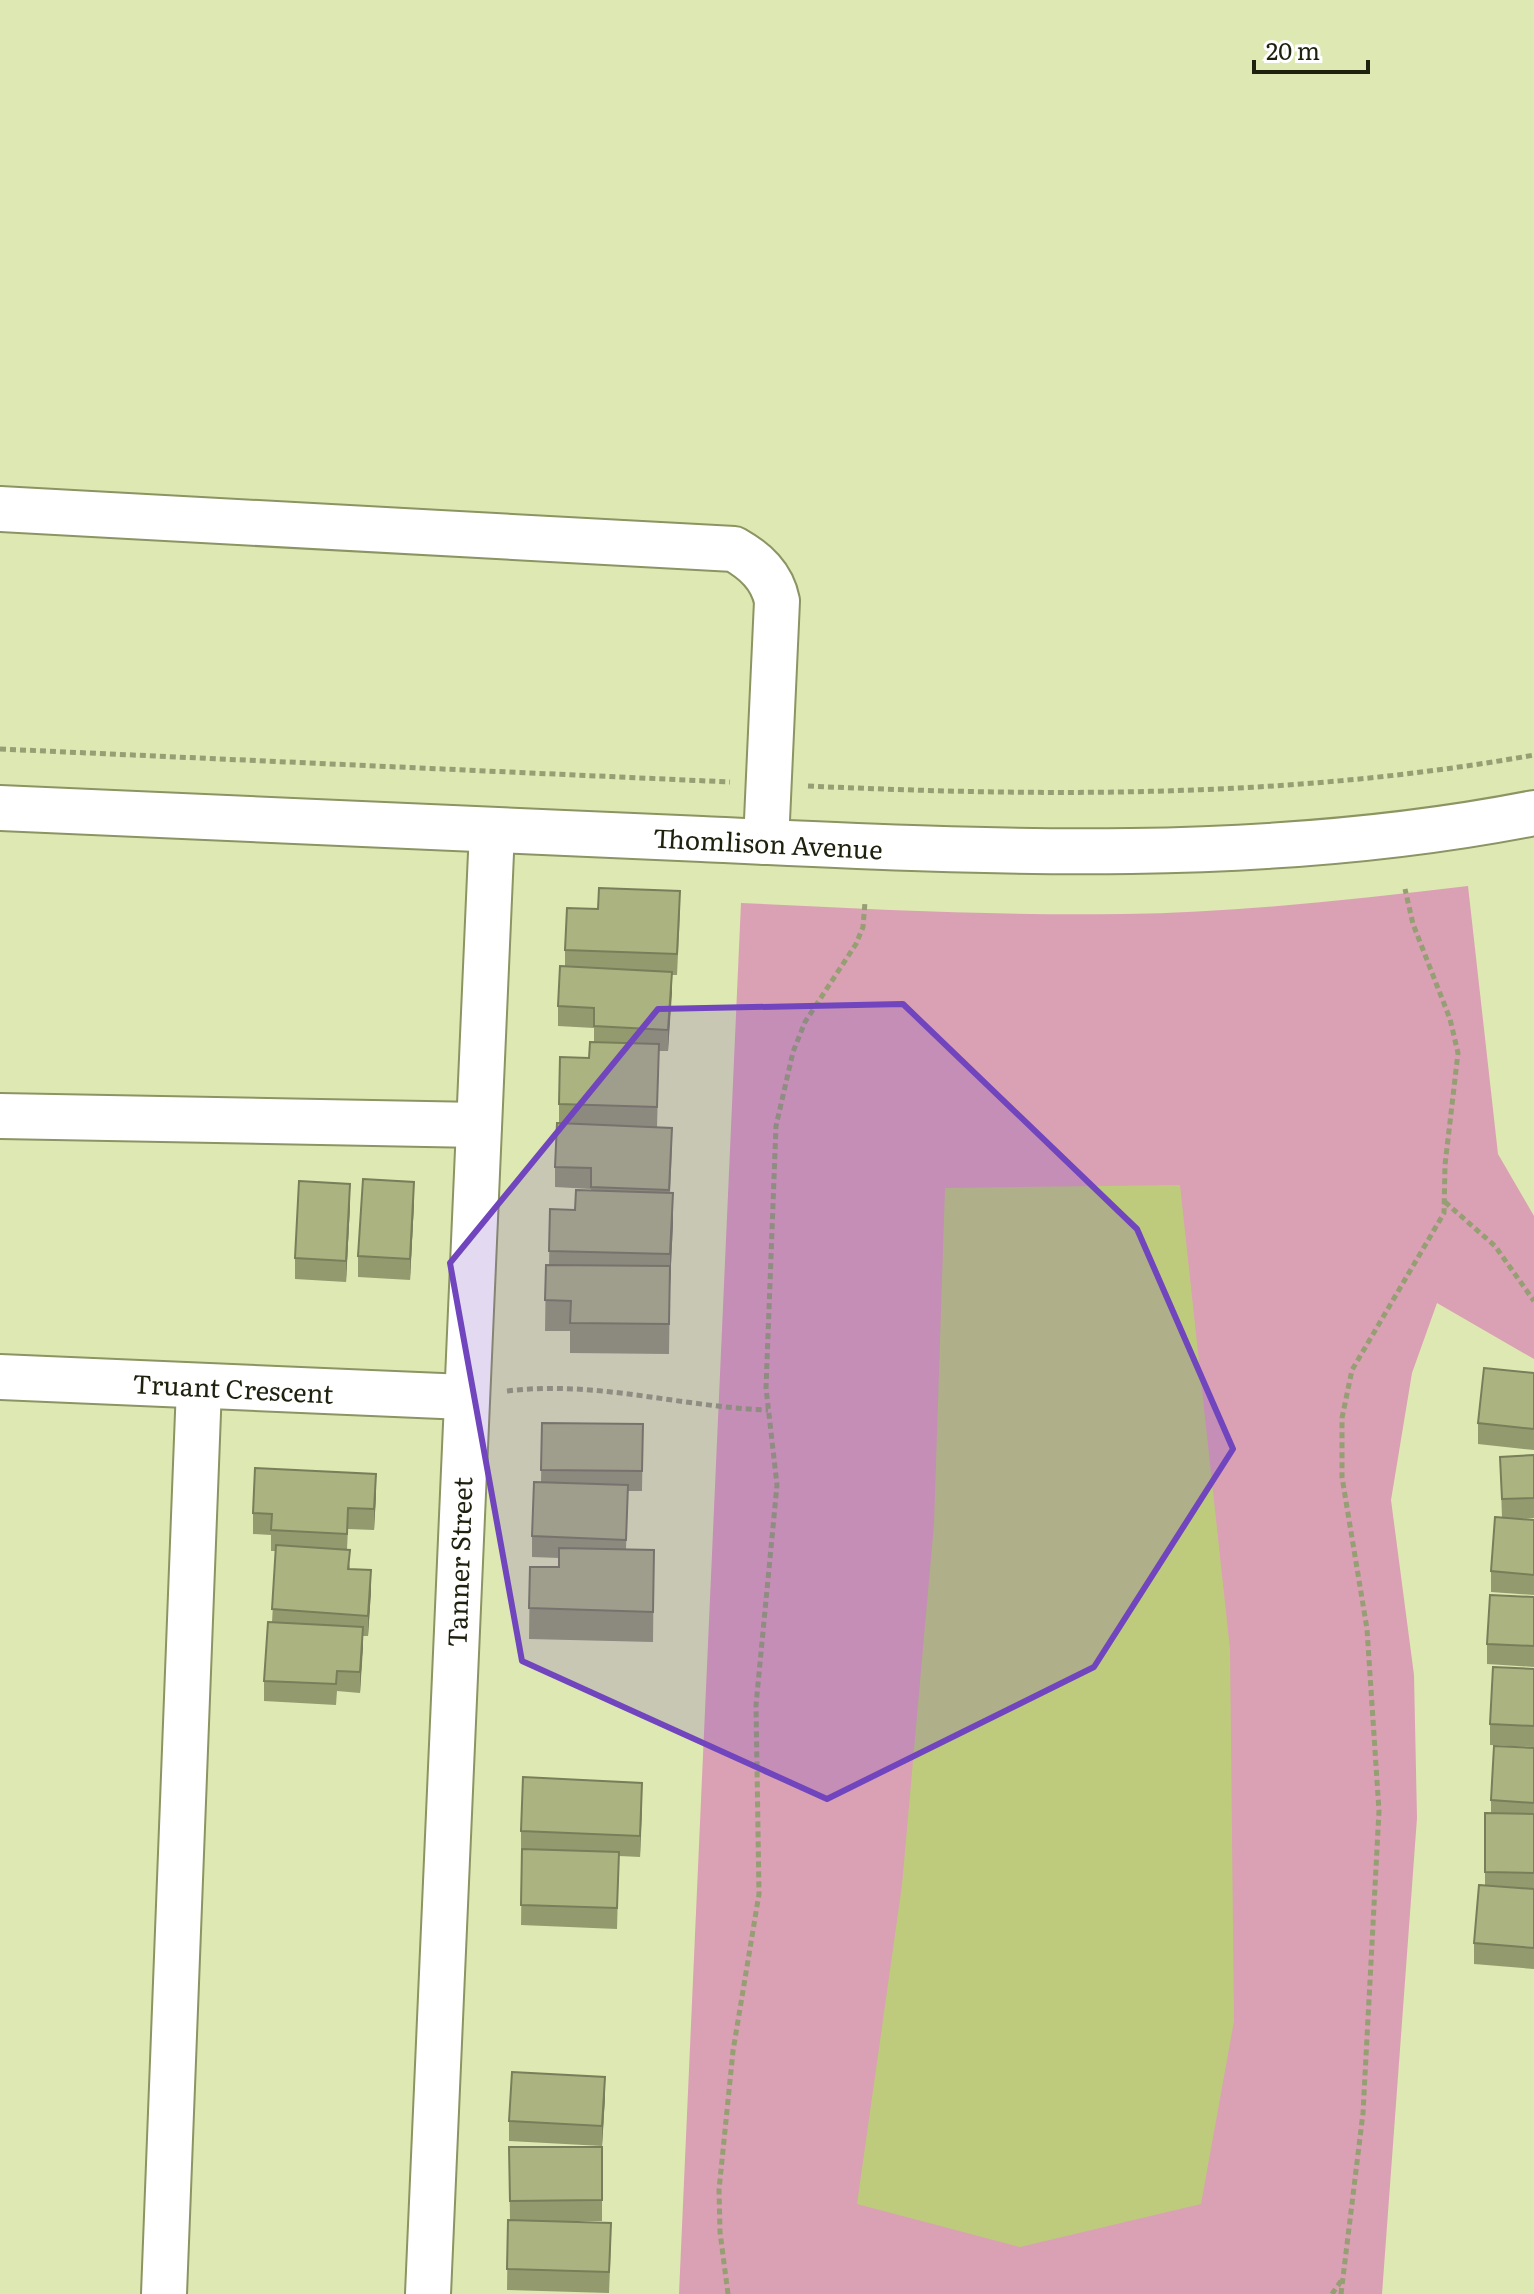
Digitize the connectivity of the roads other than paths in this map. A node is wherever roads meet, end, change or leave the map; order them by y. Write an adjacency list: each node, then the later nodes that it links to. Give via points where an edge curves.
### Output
1 (0, 509): 5 (street, via 734,549 754,560 777,601)
2 (0, 808): 4 (street, Thomlison Avenue)
3 (1534, 813): 5 (street, Thomlison Avenue, via 1389,835 1142,851 1005,853)
4 (492, 830): 5 (street, Thomlison Avenue); 7 (street, Tanner Street)
5 (766, 842)
6 (0, 1116): 7 (street)
7 (479, 1125): 10 (street, Tanner Street)
8 (0, 1377): 9 (street, Truant Crescent)
9 (199, 1387): 10 (street, Truant Crescent); 11 (street)
10 (465, 1397): 12 (street, Tanner Street)
11 (164, 2294)
12 (428, 2294)

